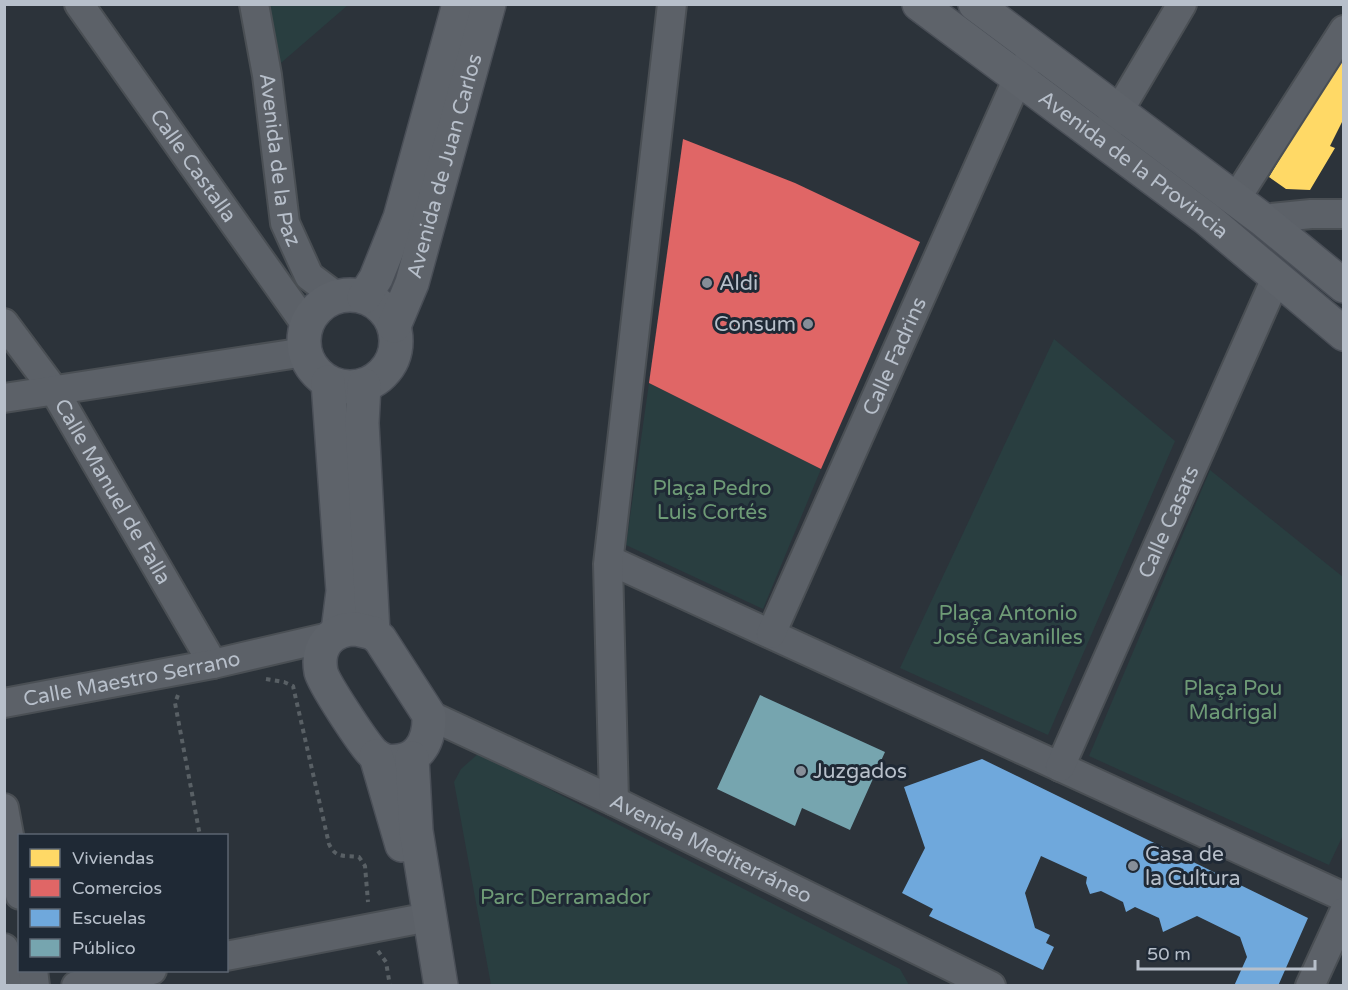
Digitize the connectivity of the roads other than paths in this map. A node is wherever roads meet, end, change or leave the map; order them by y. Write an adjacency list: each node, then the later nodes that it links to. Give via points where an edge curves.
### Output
1 (79, 4): 23 (street, Calle Castalla)
2 (254, 4): 19 (street, Avenida de la Paz, via 285,223 309,276)
3 (459, 4): 19 (main road, Avenida de Juan Carlos, via 400,218 376,278)
4 (489, 4): 21 (main road, Avenida de Juan Carlos, via 412,283)
5 (672, 4): 28 (street)
6 (919, 4): 11 (main road, Avenida de la Provincia)
7 (975, 4): 10 (main road, Avenida de la Provincia)
8 (1182, 4): 12 (street)
9 (1344, 30): 14 (street)
10 (1036, 50): 11 (street, Calle Fadrins); 12 (main road, Avenida de la Provincia)
11 (1018, 78): 13 (main road, Avenida de la Provincia); 31 (street, Calle Fadrins)
12 (1120, 111): 13 (street); 14 (main road, Avenida de la Provincia)
13 (1101, 141): 17 (main road, Avenida de la Provincia)
14 (1235, 200): 16 (main road, Avenida de la Provincia)
15 (1344, 214): 16 (street)
16 (1262, 219): 18 (main road, Avenida de la Provincia)
17 (1277, 276): 22 (main road, Avenida de la Provincia); 39 (street, Calle Casats)
18 (1344, 286)
19 (351, 297): 21 (main road, via 377,303); 23 (main road, via 324,303)
20 (4, 323): 26 (street, Calle Manuel de Falla)
21 (394, 326): 25 (main road, via 397,340 391,363)
22 (1344, 334)
23 (306, 339): 24 (main road, via 318,374); 26 (street)
24 (328, 382): 25 (main road); 30 (main road, via 343,591)
25 (364, 386): 29 (main road, via 362,423)
26 (54, 390): 27 (street); 32 (street, Calle Manuel de Falla)
27 (4, 398)
28 (609, 560): 31 (street); 40 (street)
29 (373, 633): 30 (main road, via 356,629); 36 (main road)
30 (334, 634): 33 (street, Calle Maestro Serrano); 34 (main road, via 322,654)
31 (771, 634): 39 (street)
32 (213, 664): 33 (street, Calle Maestro Serrano); 35 (street, Calle Maestro Serrano)
33 (261, 667): 34 (street, Calle Maestro Serrano)
34 (322, 675): 37 (main road)
35 (4, 703)
36 (429, 715): 38 (main road, via 424,745); 40 (street, Avenida Mediterráneo)
37 (376, 756): 38 (main road, via 390,762); 45 (main road, via 398,834)
38 (412, 758): 45 (main road, via 416,831)
39 (1060, 767): 43 (street)
40 (614, 801): 53 (street, Avenida Mediterráneo)
41 (4, 808): 42 (street)
42 (18, 884)
43 (1344, 897)
44 (1344, 912): 49 (street)
45 (429, 917): 47 (street); 52 (main road)
46 (4, 948): 50 (street)
47 (228, 956)
48 (142, 972): 51 (street)
49 (1311, 985)
50 (11, 986)
51 (76, 986)
52 (441, 986)
53 (991, 986)

